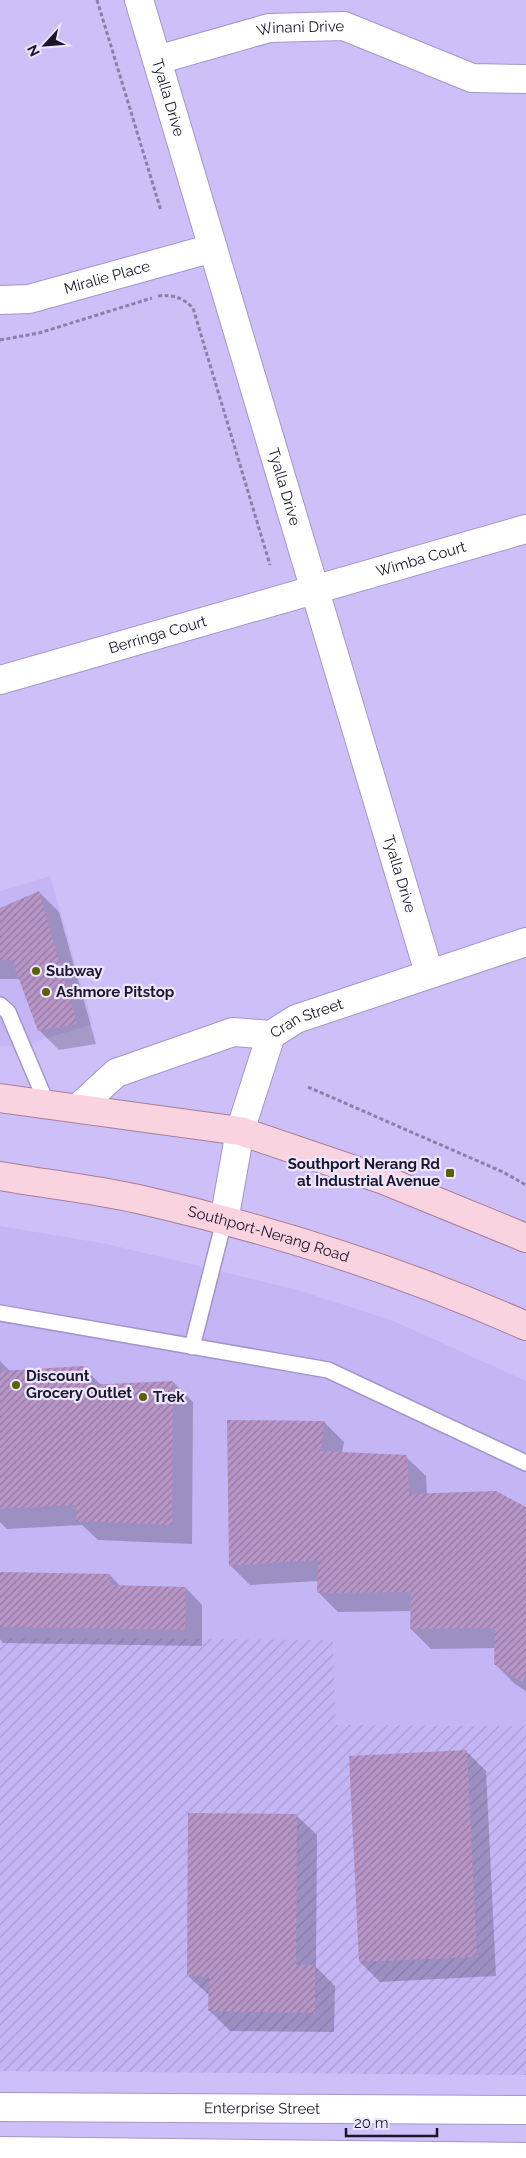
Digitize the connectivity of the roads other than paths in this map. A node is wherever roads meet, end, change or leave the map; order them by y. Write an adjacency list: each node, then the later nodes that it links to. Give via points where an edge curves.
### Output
1 (139, 0): 2 (street, Tyalla Drive)
2 (157, 60): 3 (street, Winani Drive, via 269,28 344,26 472,78); 4 (street, Tyalla Drive)
3 (526, 79)
4 (213, 248): 5 (street, Miralie Place, via 29,298); 7 (street, Tyalla Drive)
5 (0, 300)
6 (526, 529): 7 (street, Wimba Court)
7 (314, 589): 8 (street, Berringa Court); 10 (street, Tyalla Drive)
8 (0, 680)
9 (526, 942): 10 (street, Cran Street)
10 (429, 973): 12 (street, Cran Street, via 296,1019)
11 (0, 1005): 14 (lane, via 8,1012)
12 (271, 1035): 15 (street, via 233,1032 116,1073); 16 (street, Cran Street)
13 (0, 1098): 14 (main road)
14 (47, 1104): 15 (main road)
15 (78, 1108): 16 (main road)
16 (240, 1131): 18 (street, Cran Street); 19 (main road, via 384,1180)
17 (0, 1176): 18 (main road, Southport-Nerang Road, via 137,1198)
18 (224, 1221): 21 (main road, Southport-Nerang Road, via 318,1248 474,1303); 22 (lane)
19 (526, 1238)
20 (0, 1313): 22 (lane)
21 (526, 1326)
22 (192, 1347): 23 (lane, via 328,1370)
23 (526, 1463)
24 (0, 2107): 25 (street, Enterprise Street)
25 (526, 2110)
26 (0, 2150): 27 (street)
27 (526, 2157)

